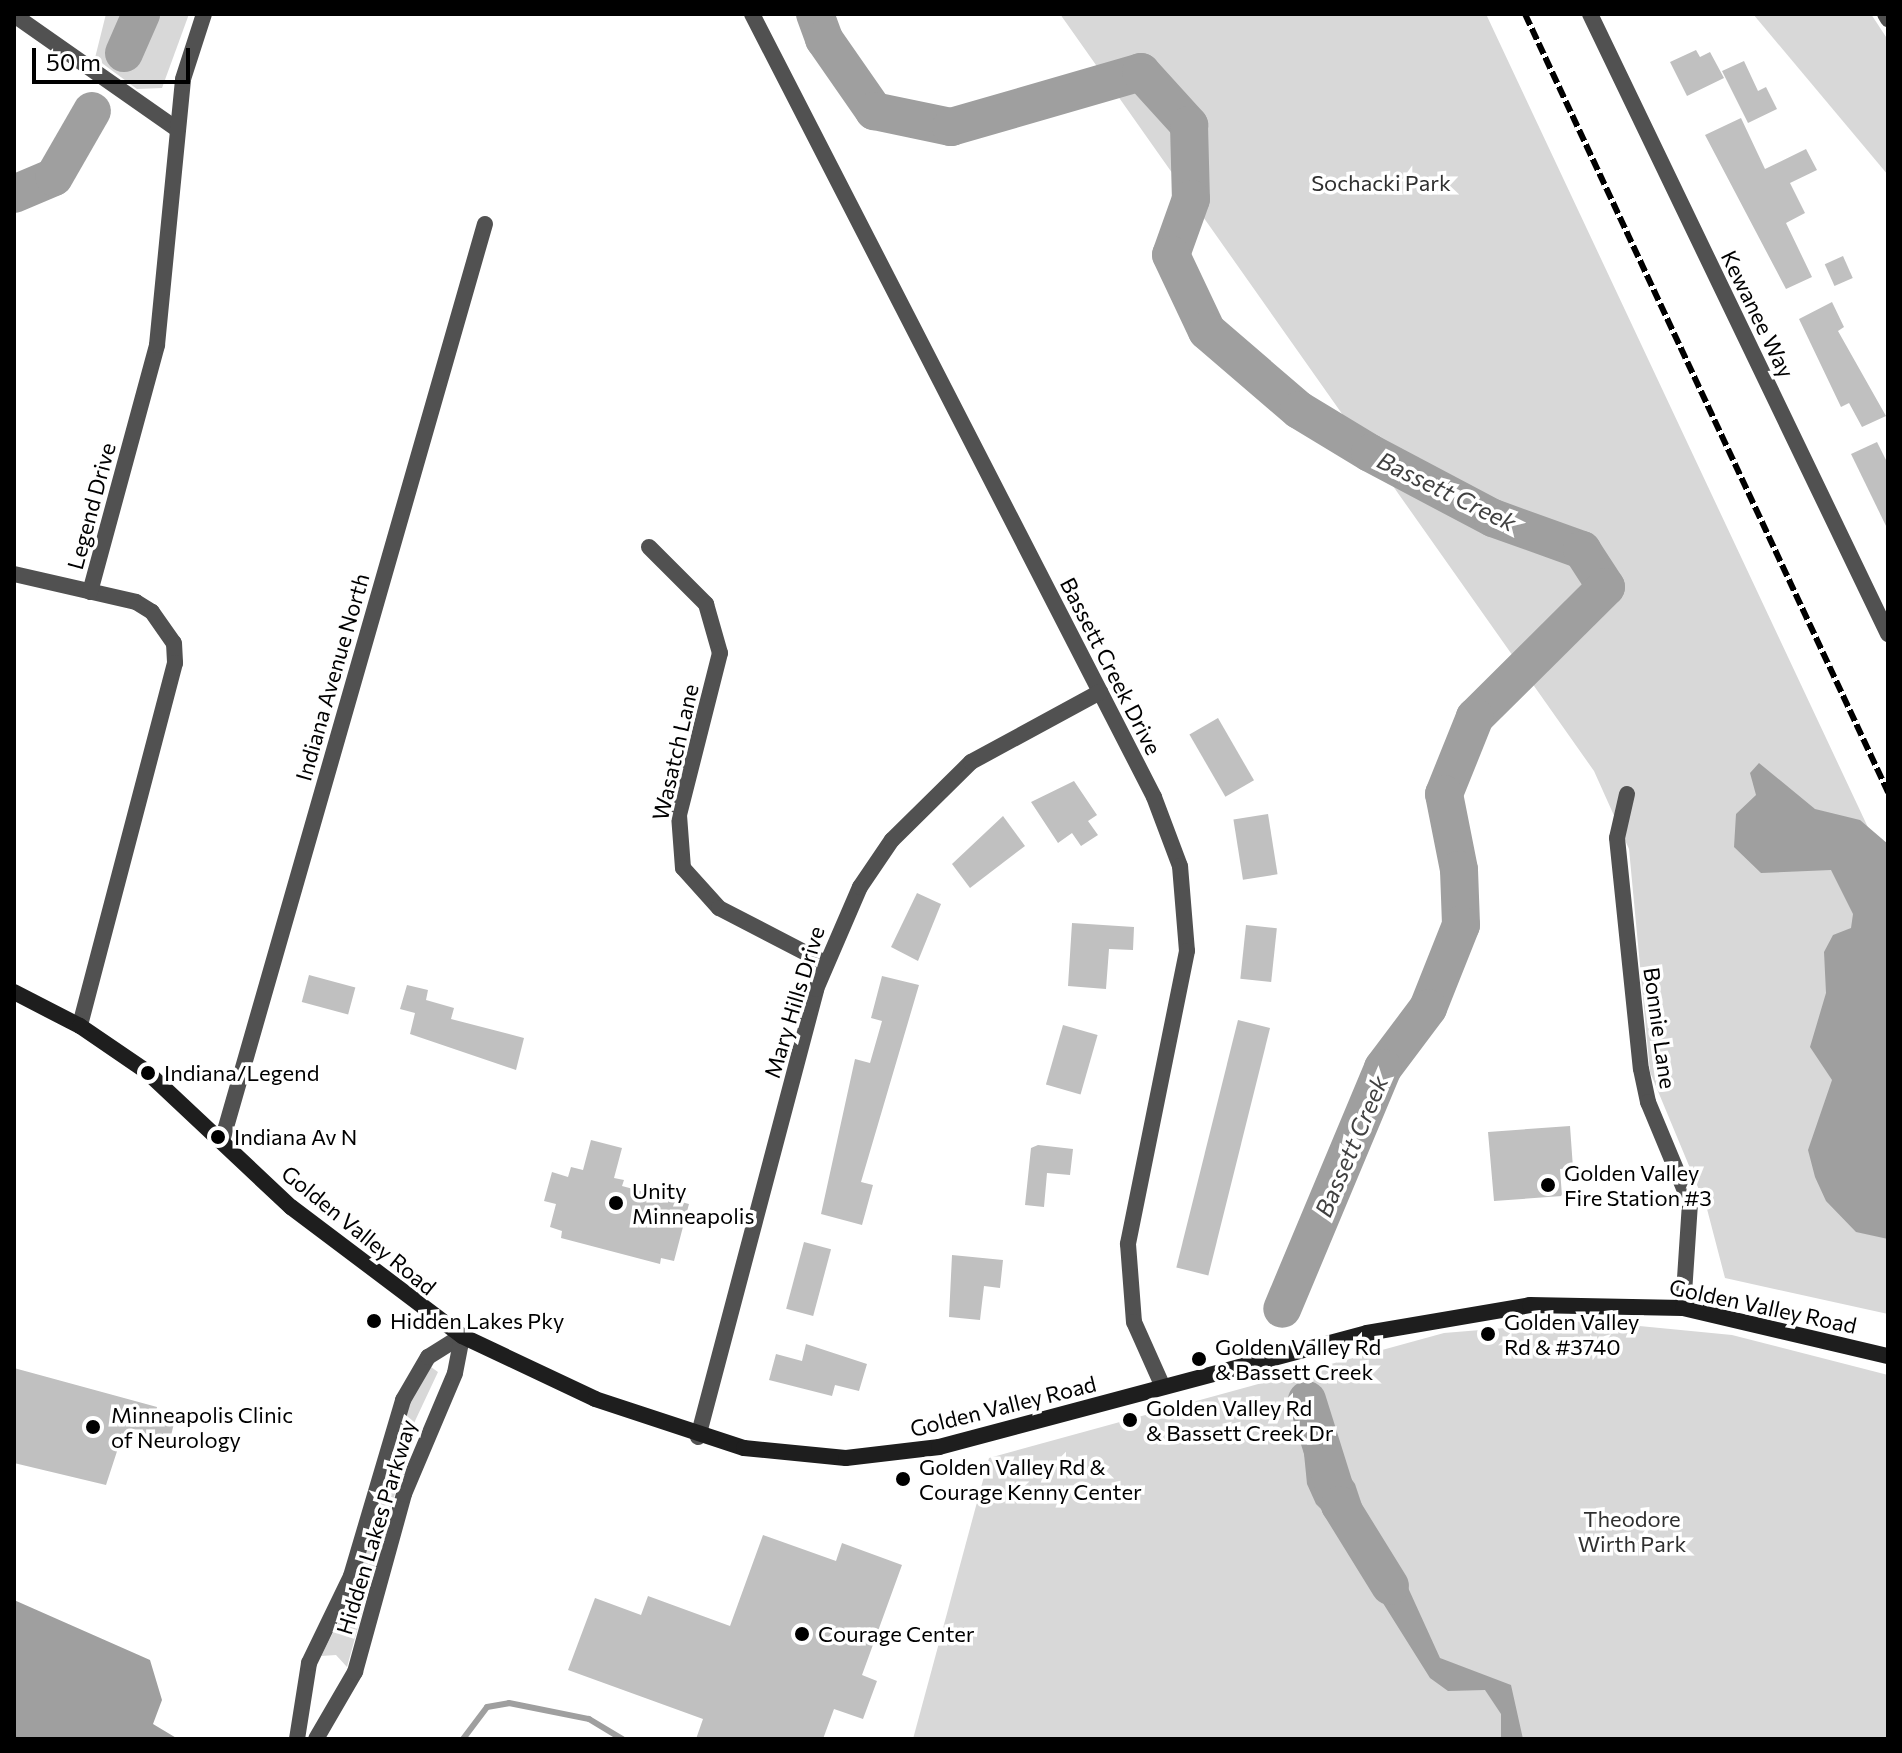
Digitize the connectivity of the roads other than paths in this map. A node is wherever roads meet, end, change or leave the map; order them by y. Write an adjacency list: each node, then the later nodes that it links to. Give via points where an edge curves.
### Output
1 (204, 14): 7 (street, via 183,79)
2 (752, 14): 13 (street, Bassett Creek Drive)
3 (1590, 14): 12 (street, Kewanee Way)
4 (1885, 14): 6 (street)
5 (14, 15): 7 (street)
6 (1888, 19)
7 (178, 130): 11 (street, Legend Drive, via 157,345)
8 (485, 224): 18 (street, Indiana Avenue North)
9 (649, 547): 15 (street, Wasatch Lane, via 706,604 720,653 679,815 683,868 719,908)
10 (14, 574): 11 (street)
11 (90, 592): 17 (street, Legend Drive, via 152,612 174,643 175,663)
12 (1888, 634)
13 (1100, 692): 15 (street, Mary Hills Drive, via 1019,732 930,799 860,887); 22 (street, Bassett Creek Drive, via 1167,827 1187,908 1182,979 1128,1244 1134,1322)
14 (1627, 794): 19 (street, Bonnie Lane, via 1617,838 1641,1069 1648,1102 1690,1203)
15 (825, 963): 23 (street, Mary Hills Drive)
16 (14, 992): 17 (street, Golden Valley Road)
17 (80, 1026): 18 (street, Golden Valley Road, via 160,1083)
18 (222, 1141): 20 (street, Golden Valley Road, via 362,1265)
19 (1683, 1308): 21 (street, Golden Valley Road); 22 (street, Golden Valley Road, via 1530,1305 1448,1314)
20 (462, 1336): 23 (street, Golden Valley Road, via 595,1399); 24 (street, Hidden Lakes Parkway, via 428,1357 403,1400 351,1576 309,1663); 25 (street, Hidden Lakes Parkway, via 455,1373 404,1494 355,1672)
21 (1888, 1356)
22 (1163, 1387): 23 (street, Golden Valley Road, via 998,1434 899,1454 792,1455)
23 (698, 1437)
24 (297, 1739)
25 (316, 1739)

